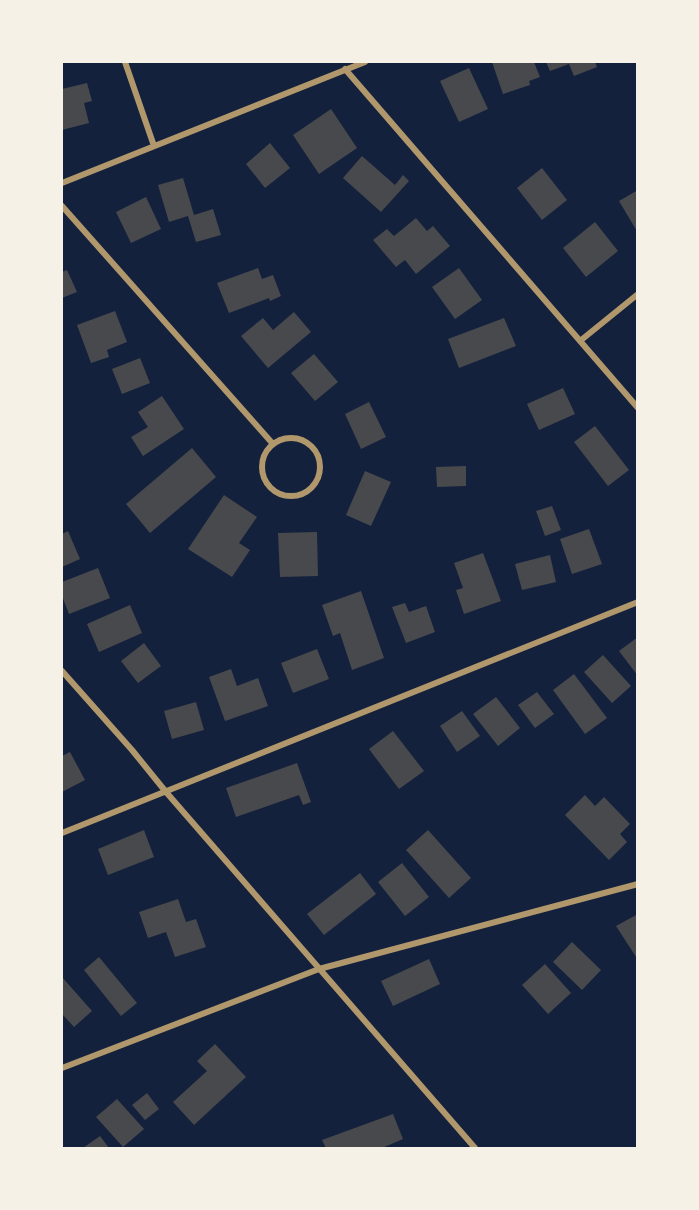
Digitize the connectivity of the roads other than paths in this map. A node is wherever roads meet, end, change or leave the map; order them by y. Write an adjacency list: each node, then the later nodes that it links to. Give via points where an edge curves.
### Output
1 (125, 62): 4 (street)
2 (365, 62): 3 (street)
3 (345, 69): 4 (street); 8 (street)
4 (154, 146): 5 (street)
5 (62, 183)
6 (62, 206): 10 (street)
7 (638, 294): 8 (street)
8 (580, 341): 9 (street)
9 (638, 408)
10 (273, 444): 10 (street, via 263,459 268,485 284,495 301,494 310,488 320,472 316,452 301,440 291,438)
11 (638, 602): 13 (street)
12 (62, 671): 13 (street)
13 (166, 792): 14 (street); 16 (street)
14 (62, 833)
15 (638, 884): 16 (street)
16 (319, 969): 17 (street); 18 (street)
17 (62, 1068)
18 (476, 1149)

